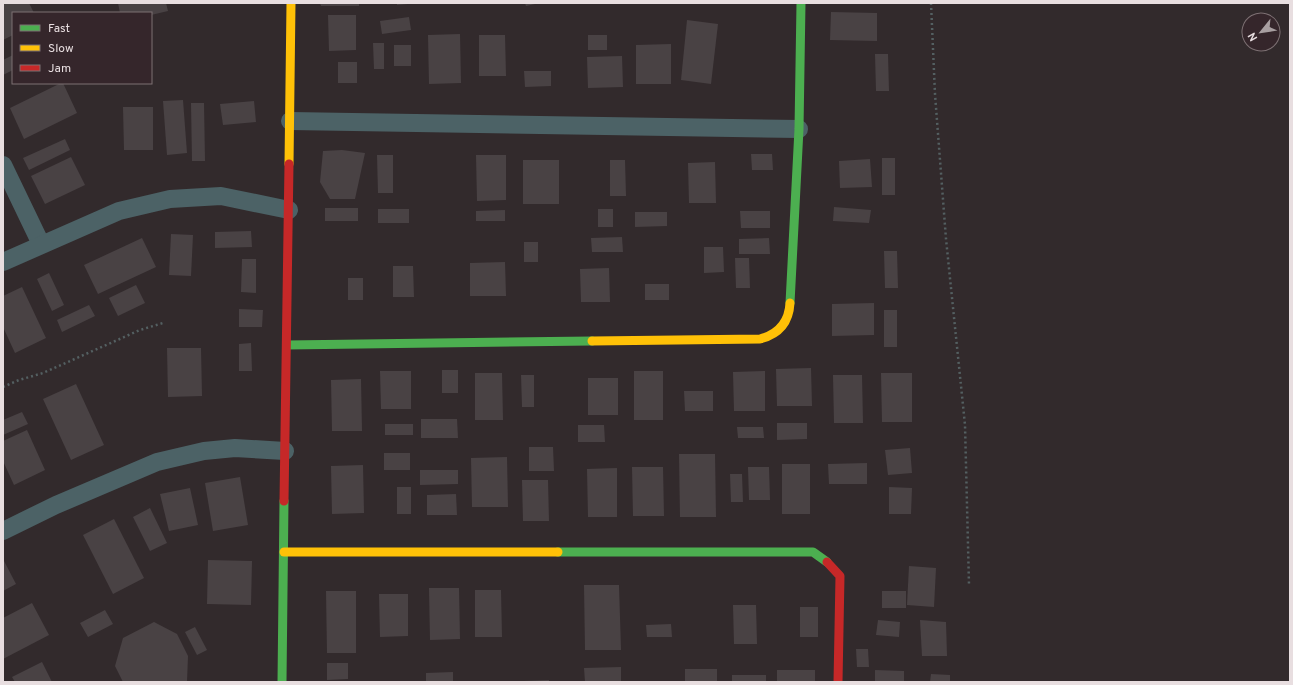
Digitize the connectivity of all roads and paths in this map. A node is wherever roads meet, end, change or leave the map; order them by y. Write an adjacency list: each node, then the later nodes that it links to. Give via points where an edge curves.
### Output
1 (292, 3): 4 (street)
2 (800, 3): 5 (street)
3 (931, 3): 16 (path, via 946,239 965,425)
4 (290, 121): 5 (street); 7 (street)
5 (799, 129): 11 (street, via 790,311 781,328 772,336 760,339)
6 (3, 165): 8 (street)
7 (288, 210): 8 (street, via 221,196 170,199 119,210); 11 (street)
8 (41, 244): 9 (street)
9 (3, 262)
10 (163, 323): 12 (path, via 140,330 43,373)
11 (287, 346): 13 (street)
12 (3, 387)
13 (286, 451): 14 (street, via 235,448 204,451 157,462 56,505); 15 (street)
14 (3, 531)
15 (284, 552): 17 (street); 18 (street, via 813,552 832,564 840,576)
16 (969, 585)
17 (282, 682)
18 (838, 682)

